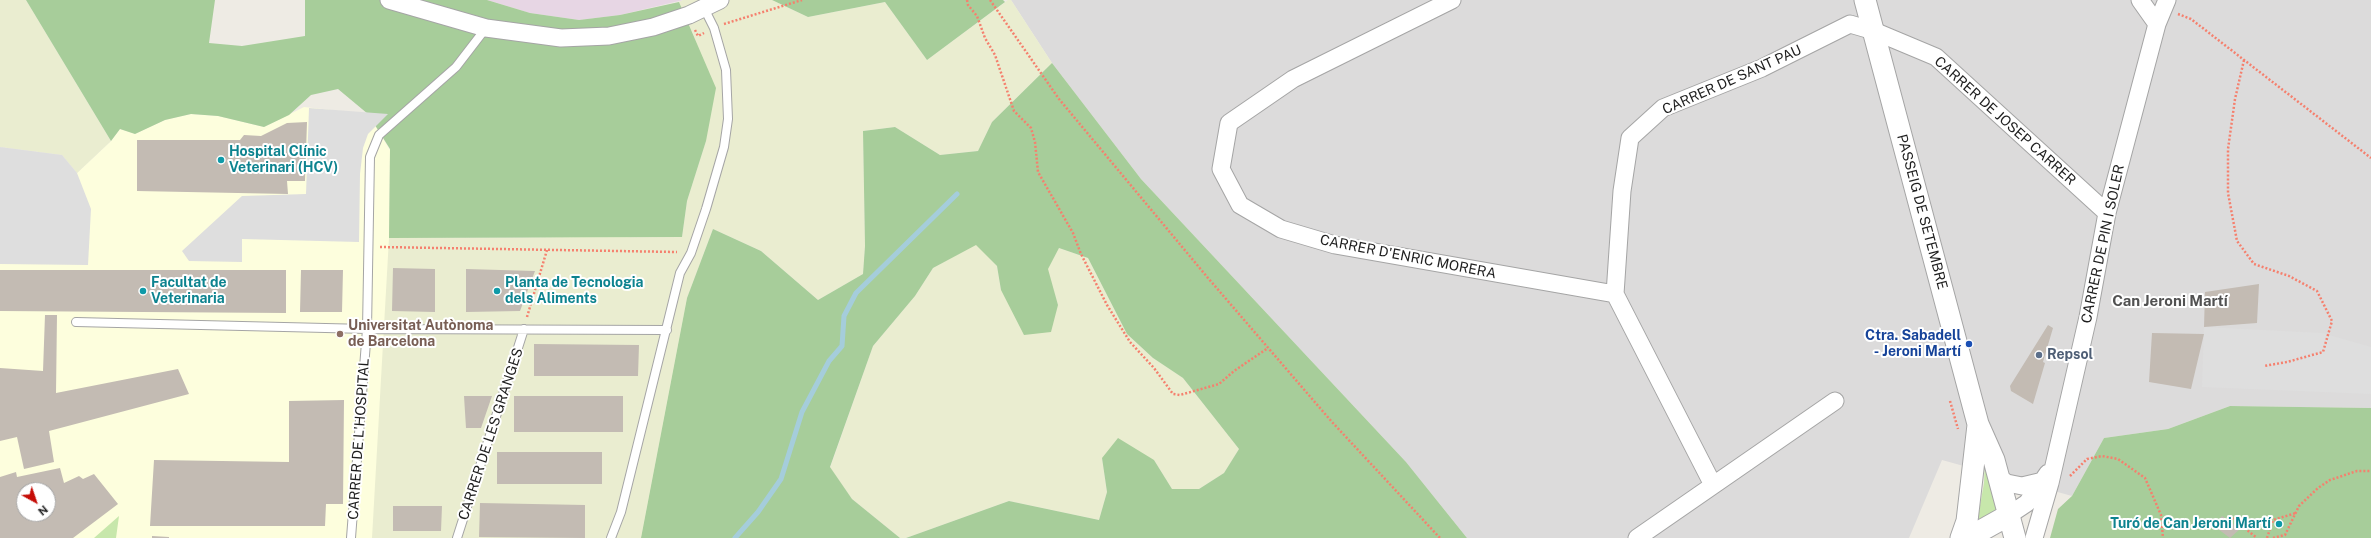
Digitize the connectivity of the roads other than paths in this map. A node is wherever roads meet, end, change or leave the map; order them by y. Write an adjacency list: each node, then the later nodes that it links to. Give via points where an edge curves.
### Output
1 (389, 0): 9 (street)
2 (720, 0): 7 (street)
3 (1452, 0): 12 (street, CARRER D'ENRIC MORERA, via 1293,79 1229,123 1221,169 1240,205 1281,229 1335,246)
4 (1865, 0): 10 (street, PASSEIG DE SETEMBRE)
5 (2140, 0): 8 (street)
6 (2165, 4): 8 (street, CARRER DE PIN I SOLER)
7 (708, 15): 9 (street, via 609,36 561,38); 16 (lane, via 726,70 728,119 724,146 691,253 680,273)
8 (2157, 24): 11 (street, CARRER DE PIN I SOLER)
9 (486, 28): 14 (lane, CARRER DE L'HOSPITAL, via 456,67 393,121 379,135 373,146 368,167)
10 (1874, 31): 11 (street, CARRER DE JOSEP CARRER, via 1936,57); 12 (street, CARRER DE SANT PAU, via 1850,24 1762,68 1663,108 1630,138 1622,191); 18 (street, PASSEIG DE SETEMBRE)
11 (2107, 213): 19 (street, CARRER DE PIN I SOLER, via 2088,317)
12 (1615, 294): 22 (street)
13 (76, 322): 14 (lane, CARRER DE LES GRANGES)
14 (367, 329): 15 (lane, CARRER DE LES GRANGES); 24 (lane, CARRER DE L'HOSPITAL)
15 (524, 329): 16 (lane, CARRER DE LES GRANGES); 25 (lane, CARRER DE LES GRANGES)
16 (667, 330): 26 (lane, via 621,512)
17 (1835, 401): 22 (street)
18 (1978, 424): 20 (street, PASSEIG DE SETEMBRE); 28 (street, PASSEIG DE SETEMBRE, via 1967,521)
19 (2053, 466): 21 (street, CARRER DE PIN I SOLER); 31 (street, CARRER DE PIN I SOLER)
20 (1999, 478): 21 (street, via 2007,484 2022,486); 23 (street, PASSEIG DE SETEMBRE)
21 (2043, 481): 23 (street, CARRER DE PIN I SOLER, via 2027,503)
22 (1713, 485): 27 (street)
23 (2009, 515): 29 (street); 30 (street, PASSEIG DE SETEMBRE)
24 (351, 538)
25 (457, 538)
26 (611, 538)
27 (1636, 538)
28 (1961, 538)
29 (1968, 538)
30 (2015, 538)
31 (2034, 538)

